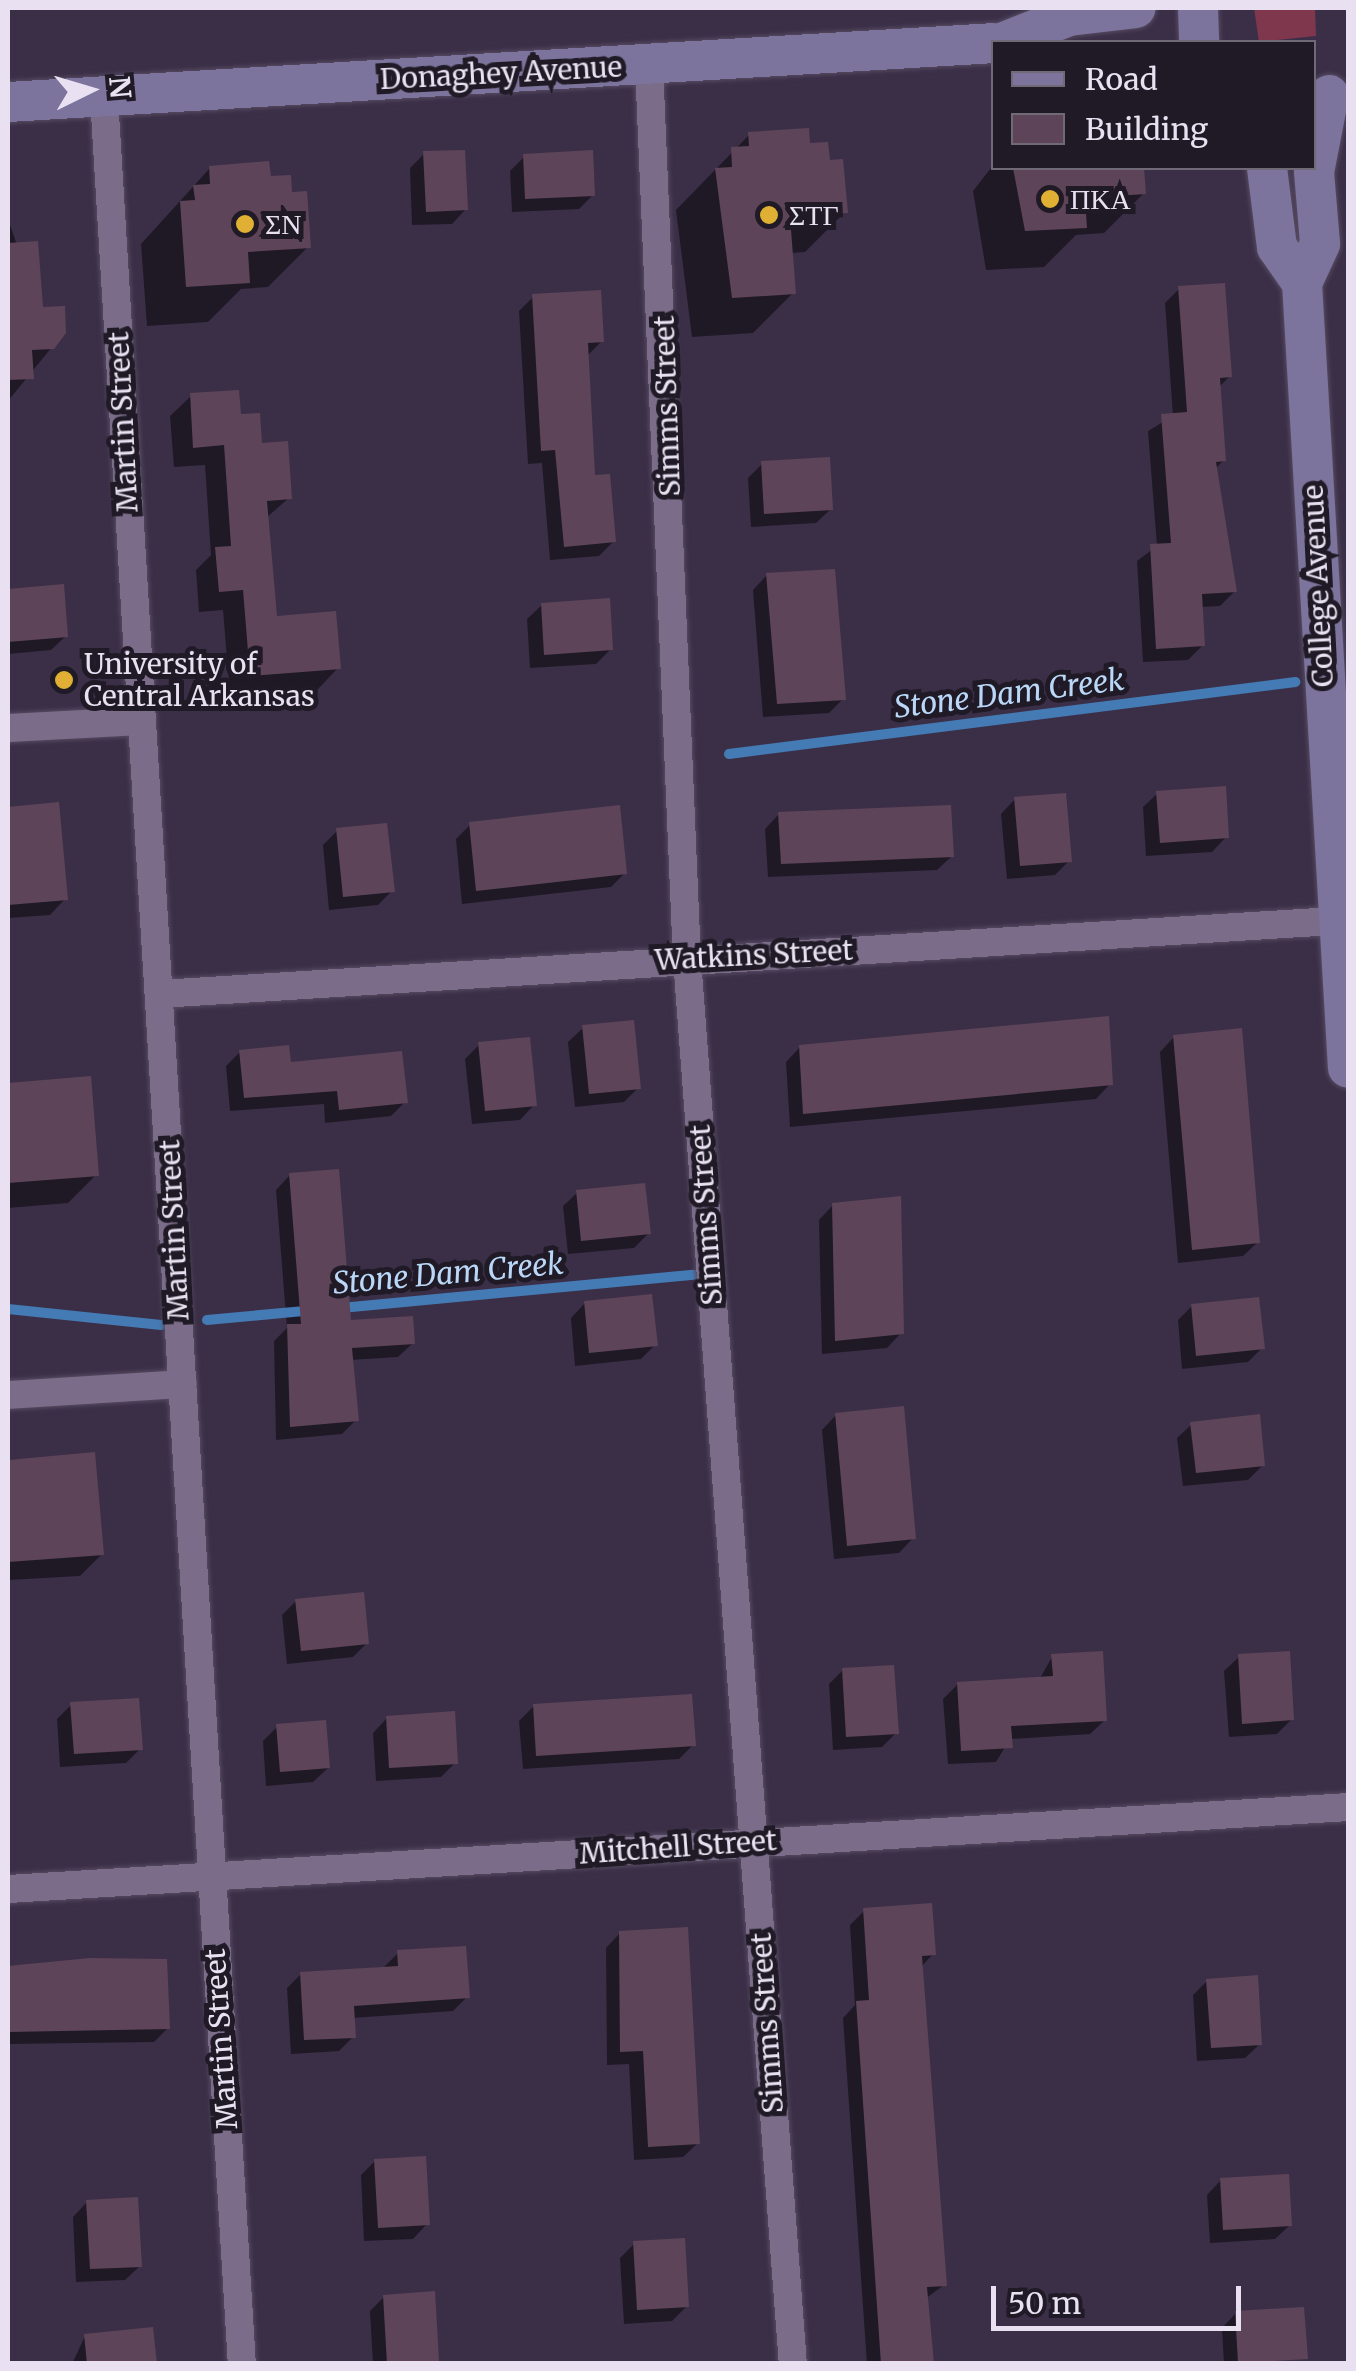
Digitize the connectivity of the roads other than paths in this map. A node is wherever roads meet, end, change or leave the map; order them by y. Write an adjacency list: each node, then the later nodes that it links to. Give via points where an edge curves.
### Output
1 (1136, 8): 3 (street, via 1069,16)
2 (1198, 8): 4 (street)
3 (1009, 40)
4 (1199, 40)
5 (991, 43): 6 (street, Donaghey Avenue)
6 (649, 65): 8 (street, Donaghey Avenue); 17 (street, Simms Street)
7 (1330, 92): 10 (street, College Avenue)
8 (104, 97): 9 (street, Donaghey Avenue); 14 (street, Martin Street)
9 (8, 102)
10 (1316, 162)
11 (1268, 170): 13 (street, College Avenue, via 1277,247)
12 (1314, 170): 13 (street, College Avenue, via 1320,244)
13 (1302, 283): 16 (street, College Avenue)
14 (141, 721): 15 (street); 18 (street, Martin Street)
15 (8, 728)
16 (1343, 921): 17 (street, Watkins Street); 19 (street, College Avenue)
17 (687, 959): 18 (street, Watkins Street); 23 (street, Simms Street)
18 (160, 994): 20 (street, Martin Street)
19 (1348, 1068)
20 (183, 1384): 21 (street); 24 (street, Martin Street)
21 (8, 1395)
22 (1348, 1807): 23 (street, Mitchell Street)
23 (754, 1842): 24 (street, Mitchell Street); 27 (street, Simms Street)
24 (210, 1877): 25 (street, Mitchell Street); 26 (street, Martin Street)
25 (8, 1890)
26 (242, 2364)
27 (793, 2364)

